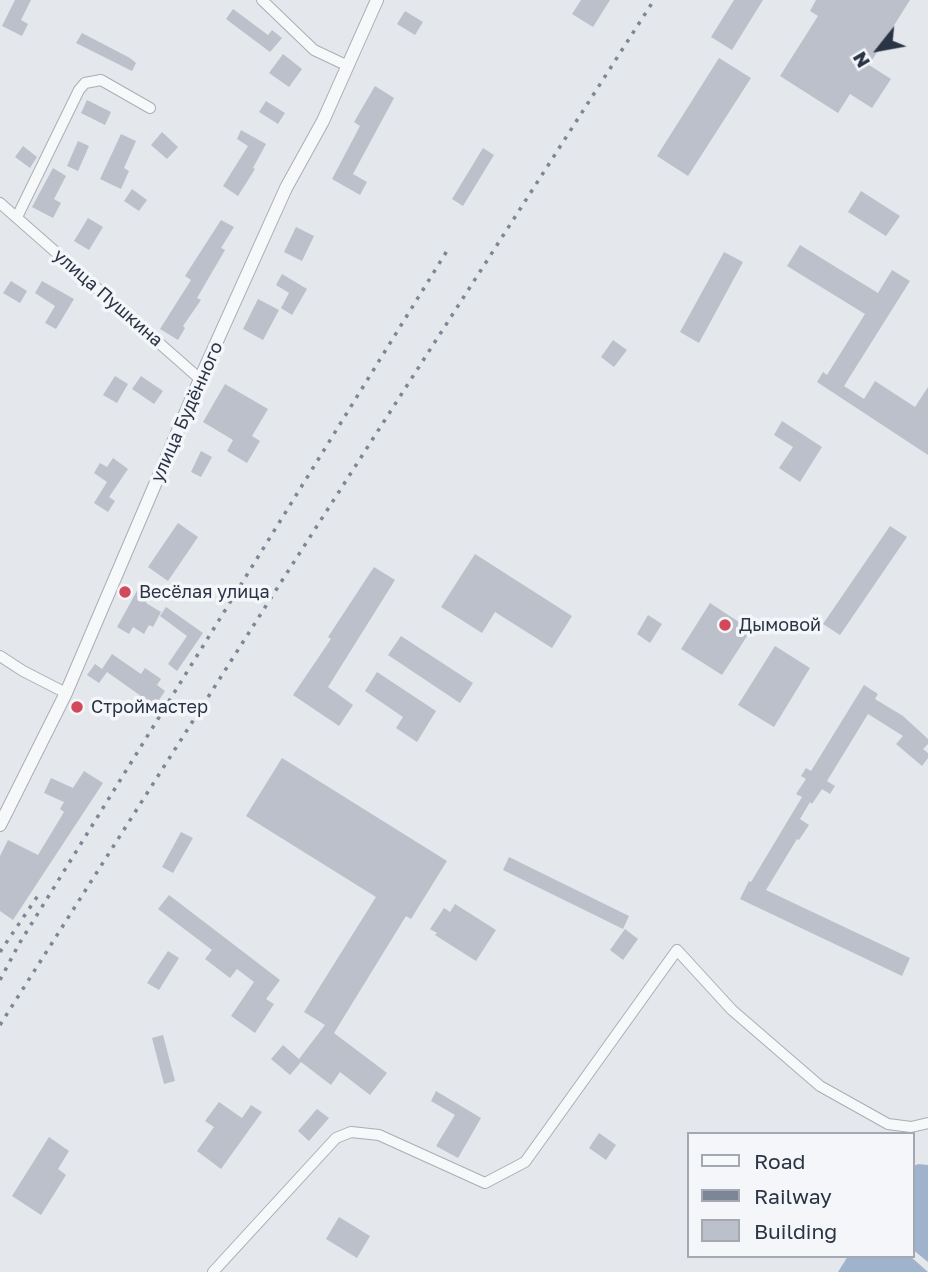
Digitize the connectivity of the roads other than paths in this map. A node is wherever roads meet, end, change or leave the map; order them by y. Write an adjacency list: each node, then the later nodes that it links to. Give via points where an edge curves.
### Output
1 (262, 0): 3 (street, via 314,50)
2 (377, 0): 3 (street, улица Будённого)
3 (348, 66): 7 (street, улица Будённого, via 286,188)
4 (149, 108): 6 (street, via 101,80 85,83)
5 (0, 202): 6 (street, улица Пушкина)
6 (17, 217): 7 (street, улица Пушкина)
7 (200, 379): 9 (street, улица Будённого)
8 (0, 656): 9 (street)
9 (66, 693): 10 (street, улица Будённого)
10 (0, 825)
11 (928, 1123): 12 (street, via 911,1127 888,1124 820,1086 732,1010 677,950 525,1162 485,1183 379,1135 351,1132 336,1138)
12 (213, 1272)

